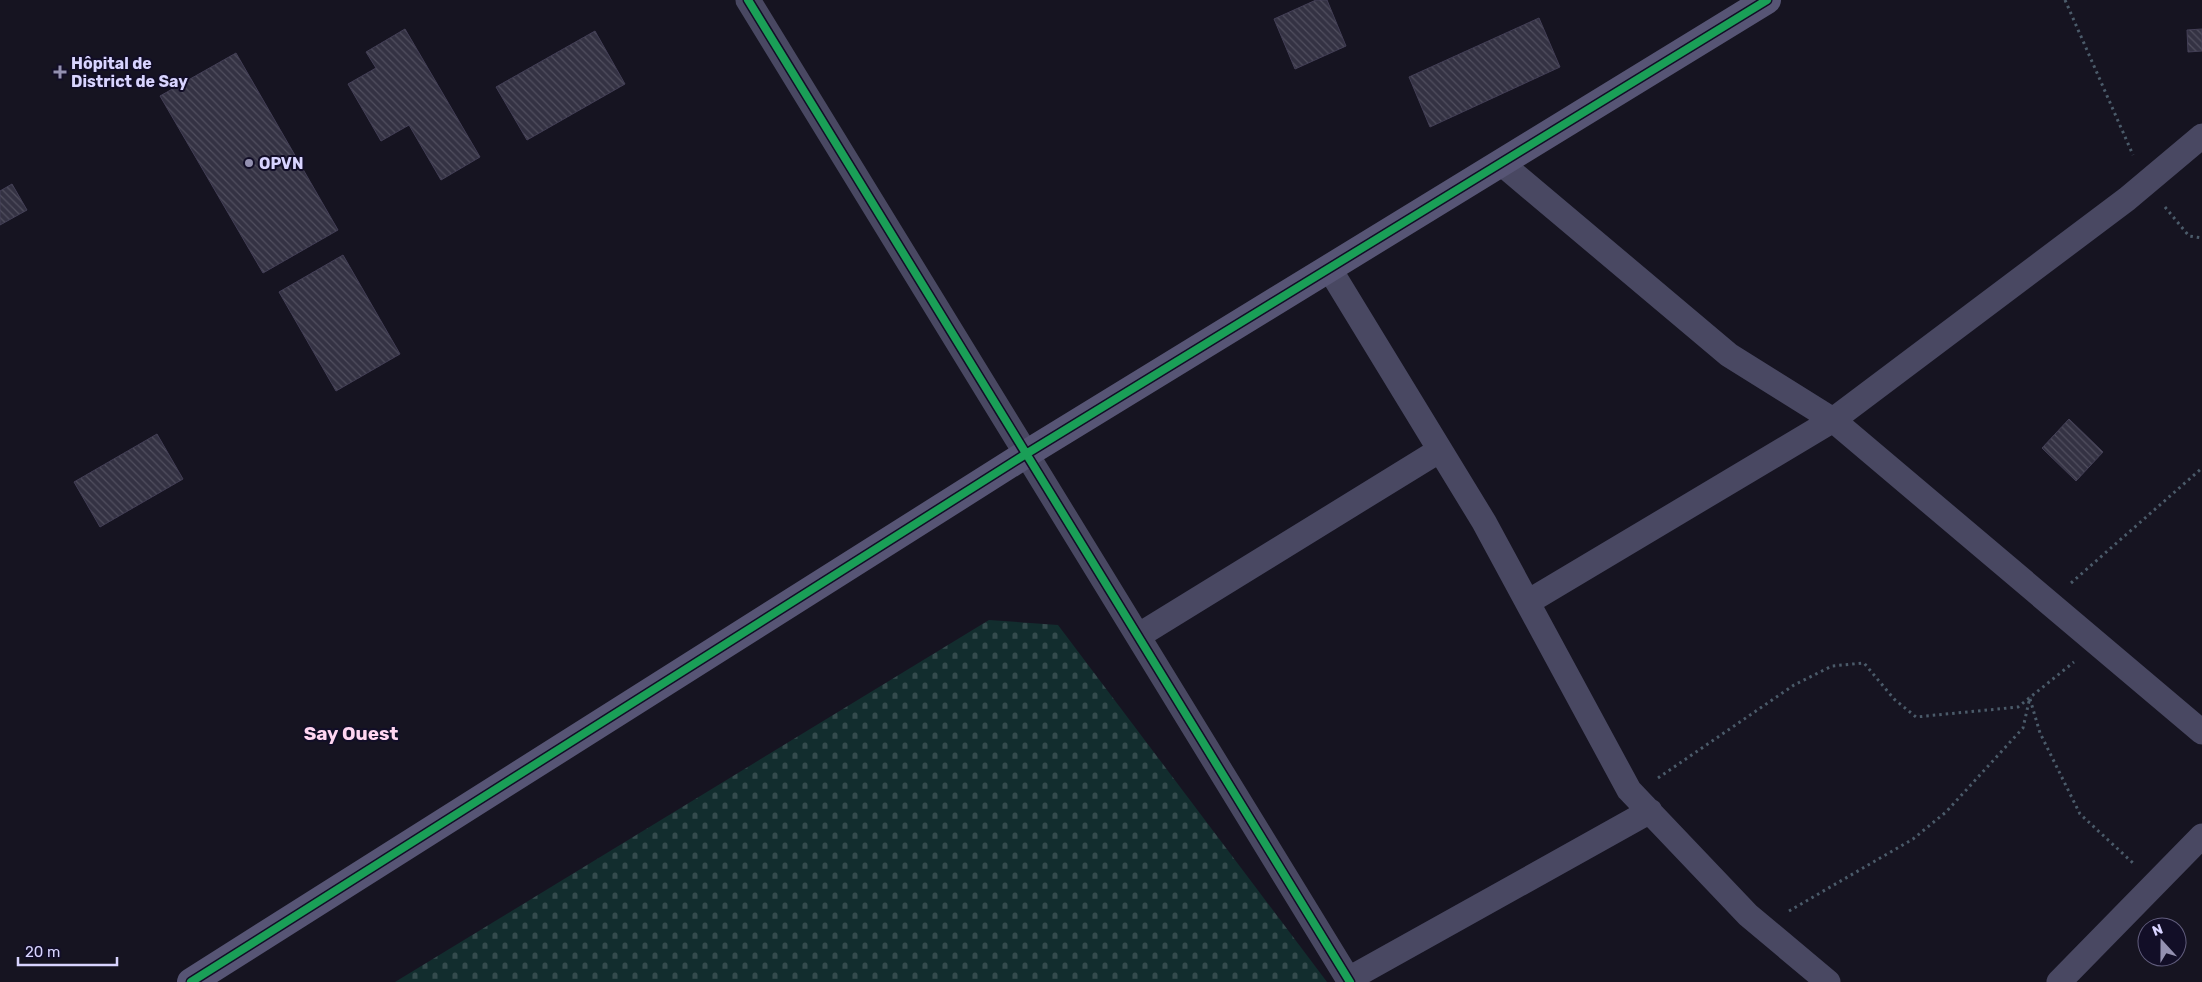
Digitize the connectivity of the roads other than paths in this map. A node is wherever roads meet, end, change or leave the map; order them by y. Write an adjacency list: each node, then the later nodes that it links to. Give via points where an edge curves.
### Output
1 (748, 0): 8 (street)
2 (1767, 0): 4 (street)
3 (2202, 136): 6 (street)
4 (1501, 163): 5 (street); 6 (street, via 1730,354)
5 (1329, 268): 7 (street); 8 (street)
6 (1833, 420): 9 (street); 11 (street)
7 (1440, 450): 9 (street); 10 (street)
8 (1026, 454): 10 (street); 15 (street)
9 (1528, 602): 12 (street, via 1629,790)
10 (1138, 636): 14 (street)
11 (2202, 732)
12 (1643, 803): 14 (street); 16 (street, via 1748,916)
13 (2202, 836): 17 (street)
14 (1349, 981)
15 (191, 982)
16 (1828, 982)
17 (2059, 982)

